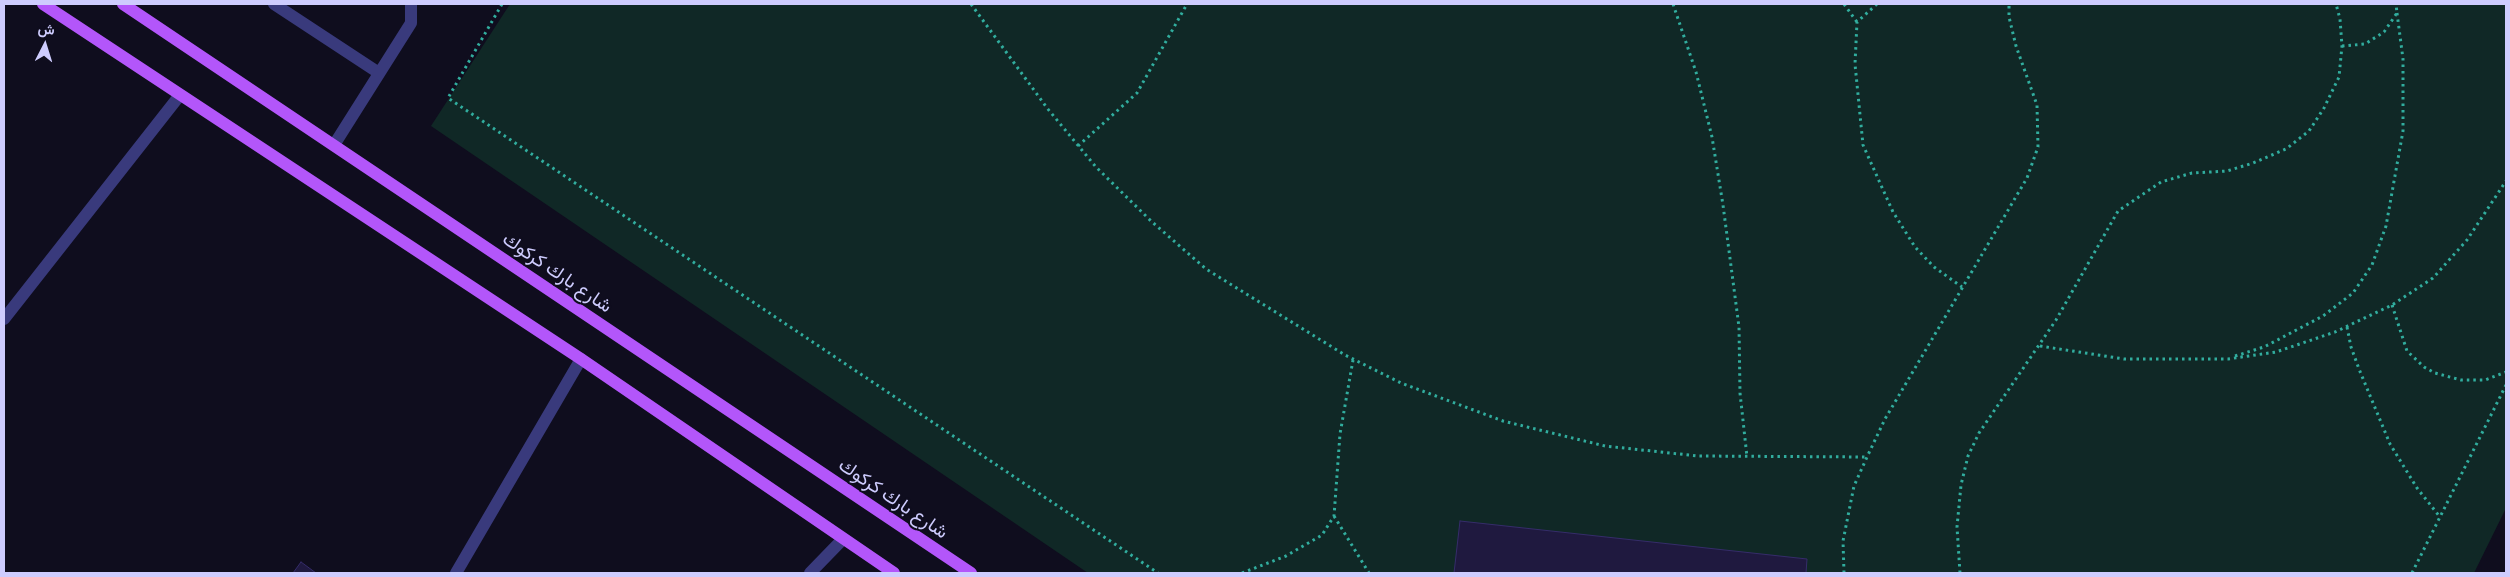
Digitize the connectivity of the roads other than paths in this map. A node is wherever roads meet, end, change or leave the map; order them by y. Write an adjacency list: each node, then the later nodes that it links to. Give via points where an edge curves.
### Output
1 (44, 4): 6 (main road)
2 (123, 4): 7 (main road, شارع بارك كركوك)
3 (274, 4): 5 (lane)
4 (411, 4): 5 (lane, via 411,24)
5 (379, 73): 7 (lane)
6 (180, 95): 8 (lane); 9 (main road)
7 (334, 145): 14 (main road, شارع بارك كركوك)
8 (4, 319)
9 (581, 359): 10 (main road); 11 (lane)
10 (844, 539): 12 (lane); 13 (main road)
11 (456, 573)
12 (810, 573)
13 (894, 573)
14 (971, 573)

